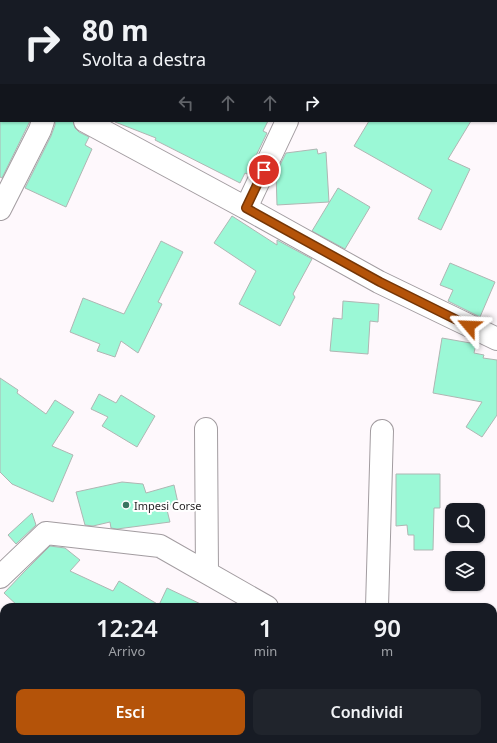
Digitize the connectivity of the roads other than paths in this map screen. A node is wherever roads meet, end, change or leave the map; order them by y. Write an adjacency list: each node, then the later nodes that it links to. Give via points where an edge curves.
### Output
1 (43, 122): 5 (street)
2 (87, 122): 4 (street)
3 (287, 122): 4 (street)
4 (246, 208): 6 (street, via 380,282)
5 (0, 209)
6 (497, 339)
7 (206, 429): 9 (street)
8 (382, 431): 12 (street)
9 (207, 572): 10 (street, via 160,546 46,533); 11 (street)
10 (0, 576)
11 (260, 603)
12 (377, 603)

